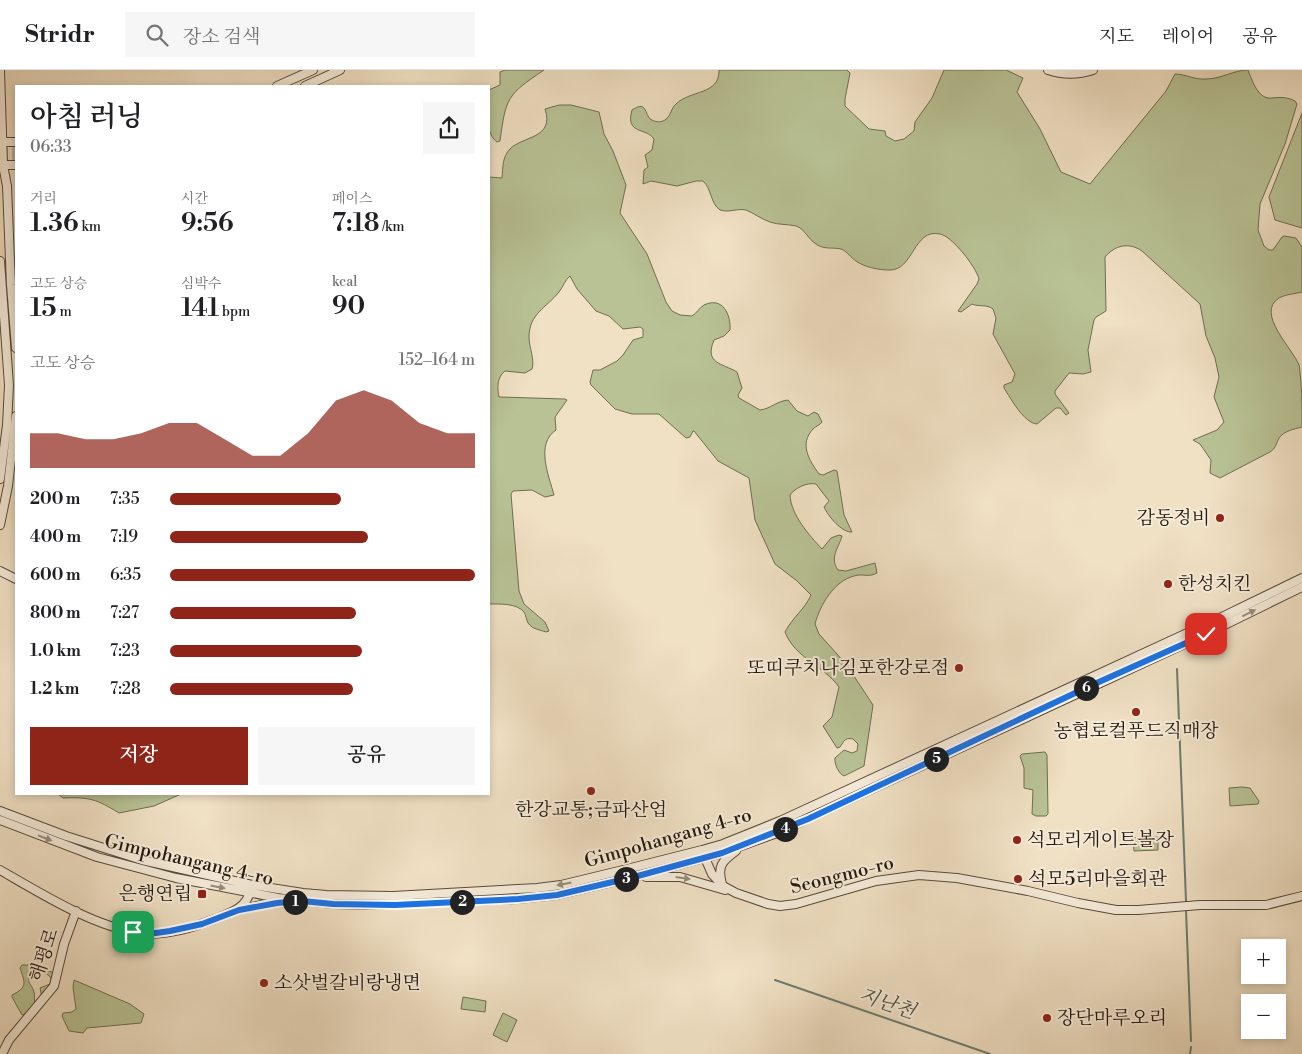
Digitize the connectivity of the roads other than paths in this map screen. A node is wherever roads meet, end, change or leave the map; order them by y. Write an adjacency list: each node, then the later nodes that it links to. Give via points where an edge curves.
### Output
1 (0, 70): 8 (street)
2 (313, 70): 6 (street)
3 (340, 70): 7 (street)
4 (1048, 70): 5 (street, via 1074,74)
5 (1093, 70)
6 (279, 85)
7 (307, 85)
8 (2, 142): 9 (street); 11 (street)
9 (15, 142)
10 (15, 164): 11 (street)
11 (2, 165): 12 (street); 14 (street, via 7,186)
12 (0, 181)
13 (0, 261): 16 (street, via 9,385)
14 (15, 336)
15 (15, 425): 17 (street)
16 (0, 479)
17 (0, 525)
18 (0, 571): 19 (street)
19 (15, 578)
20 (1302, 578): 29 (street, Gimpohangang 4-ro, one-way to 29, via 824,802 716,846 537,888 393,896)
21 (1302, 587): 24 (street, Gimpohangang 4-ro, one-way to 21, via 808,819)
22 (0, 811): 29 (street, Gimpohangang 4-ro, via 108,850)
23 (0, 820): 29 (street, Gimpohangang 4-ro, one-way to 29, via 124,865 202,884)
24 (742, 846): 25 (street, Gimpohangang 4-ro); 28 (street, via 726,858 720,868)
25 (705, 858): 27 (street, Gimpohangang 4-ro); 28 (street, Seongmo-ro, via 712,874)
26 (0, 870): 34 (street)
27 (634, 877): 30 (street, one-way to 30, via 680,877); 32 (street, Gimpohangang 4-ro, via 569,893 518,899 395,905)
28 (723, 886): 30 (street, Seongmo-ro)
29 (251, 889): 32 (street, Gimpohangang 4-ro); 33 (street)
30 (736, 894): 31 (street, Seongmo-ro, via 768,904 789,906 876,881 934,876 1028,891 1116,910 1200,904 1266,905)
31 (1302, 896)
32 (302, 901): 33 (street)
33 (239, 910): 34 (street, via 190,927 156,933 121,929)
34 (76, 911): 35 (street, 해평로, via 54,986 9,1040)
35 (2, 1054)

